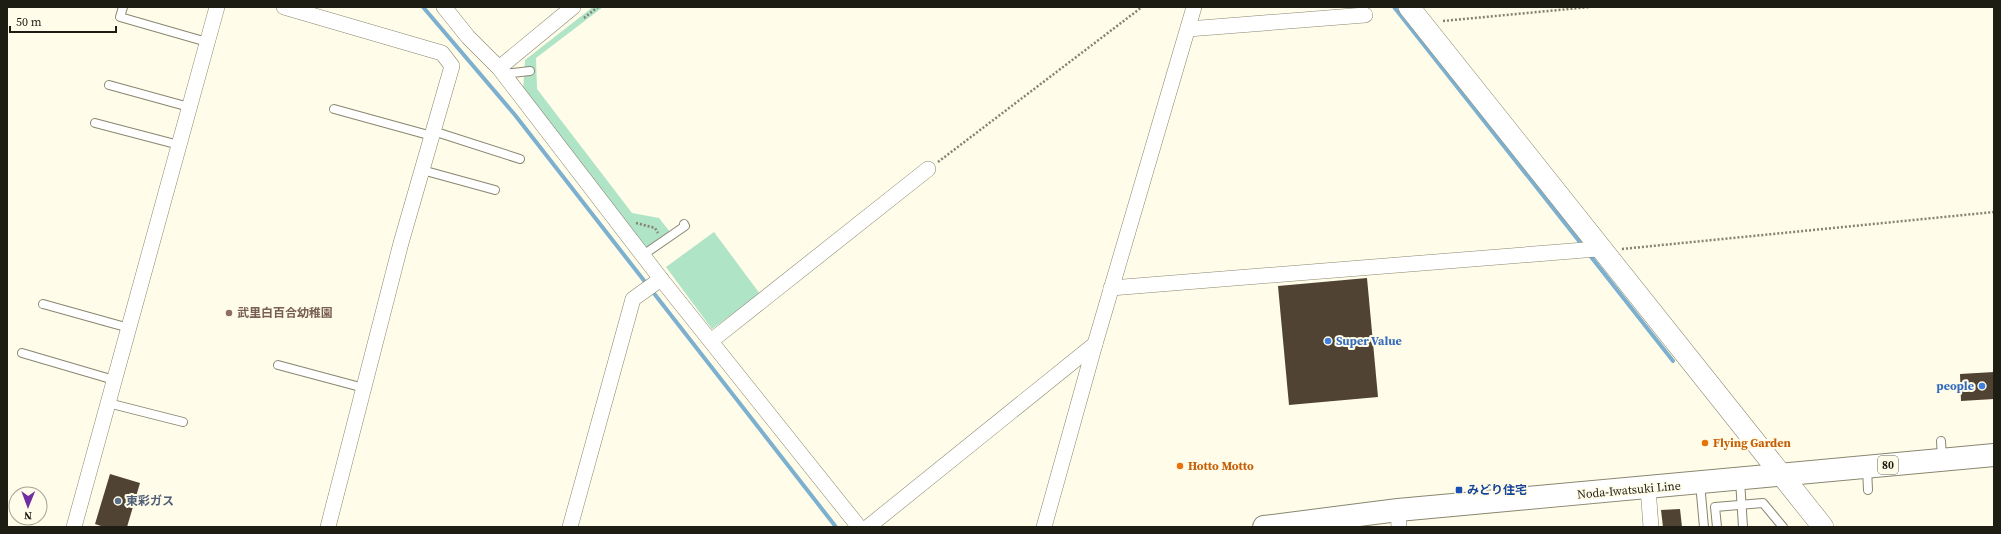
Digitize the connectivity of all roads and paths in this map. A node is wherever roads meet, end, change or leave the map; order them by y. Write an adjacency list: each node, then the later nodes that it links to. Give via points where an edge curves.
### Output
1 (122, 7): 15 (lane, via 120,17)
2 (217, 7): 15 (street)
3 (284, 7): 22 (street, via 442,53 452,66)
4 (444, 7): 16 (street, via 468,37)
5 (573, 7): 16 (street)
6 (598, 7): 12 (path)
7 (1142, 7): 25 (path)
8 (1194, 7): 14 (street)
9 (1409, 7): 13 (street)
10 (1590, 7): 13 (path)
11 (1365, 15): 14 (street)
12 (581, 20)
13 (1422, 23): 32 (street)
14 (1188, 29): 35 (street)
15 (207, 42): 19 (street)
16 (502, 71): 17 (lane); 33 (street)
17 (530, 71)
18 (109, 84): 19 (lane)
19 (189, 107): 23 (street)
20 (334, 109): 22 (lane)
21 (96, 123): 23 (lane)
22 (433, 134): 24 (lane); 26 (street)
23 (179, 145): 37 (street)
24 (520, 159)
25 (928, 169): 38 (street)
26 (422, 170): 27 (lane); 43 (street)
27 (495, 190)
28 (1994, 212): 32 (path)
29 (632, 222): 31 (path, via 655,228)
30 (684, 224): 31 (lane, via 685,226)
31 (663, 242): 33 (lane)
32 (1600, 250): 35 (street); 48 (street)
33 (643, 255): 34 (street)
34 (661, 278): 38 (street); 58 (street, via 633,299)
35 (1111, 288): 39 (street)
36 (43, 304): 37 (lane)
37 (128, 328): 42 (street)
38 (711, 341): 59 (street)
39 (1095, 344): 60 (street); 61 (street)
40 (22, 353): 42 (lane)
41 (278, 365): 43 (lane)
42 (114, 380): 44 (street)
43 (364, 388): 57 (street)
44 (108, 403): 45 (lane); 56 (street)
45 (183, 422)
46 (1994, 455): 47 (main road, Noda-Iwatsuki Line / 80, via 1941,451)
47 (1867, 468): 48 (main road, Noda-Iwatsuki Line / 80); 52 (lane)
48 (1781, 476): 49 (main road, Noda-Iwatsuki Line / 80); 55 (street)
49 (1740, 480): 50 (main road, Noda-Iwatsuki Line / 80); 53 (lane)
50 (1700, 483): 51 (main road, Noda-Iwatsuki Line / 80); 64 (lane)
51 (1648, 488): 54 (main road, Noda-Iwatsuki Line / 80); 63 (street)
52 (1868, 490)
53 (1742, 505): 65 (lane, via 1716,507); 66 (lane); 67 (lane, via 1763,503)
54 (1398, 519): 62 (main road, Noda-Iwatsuki Line / 80)
55 (1820, 526)
56 (74, 527)
57 (328, 527)
58 (570, 527)
59 (859, 527)
60 (868, 527)
61 (1044, 527)
62 (1264, 527)
63 (1651, 527)
64 (1704, 527)
65 (1717, 527)
66 (1743, 527)
67 (1783, 527)

